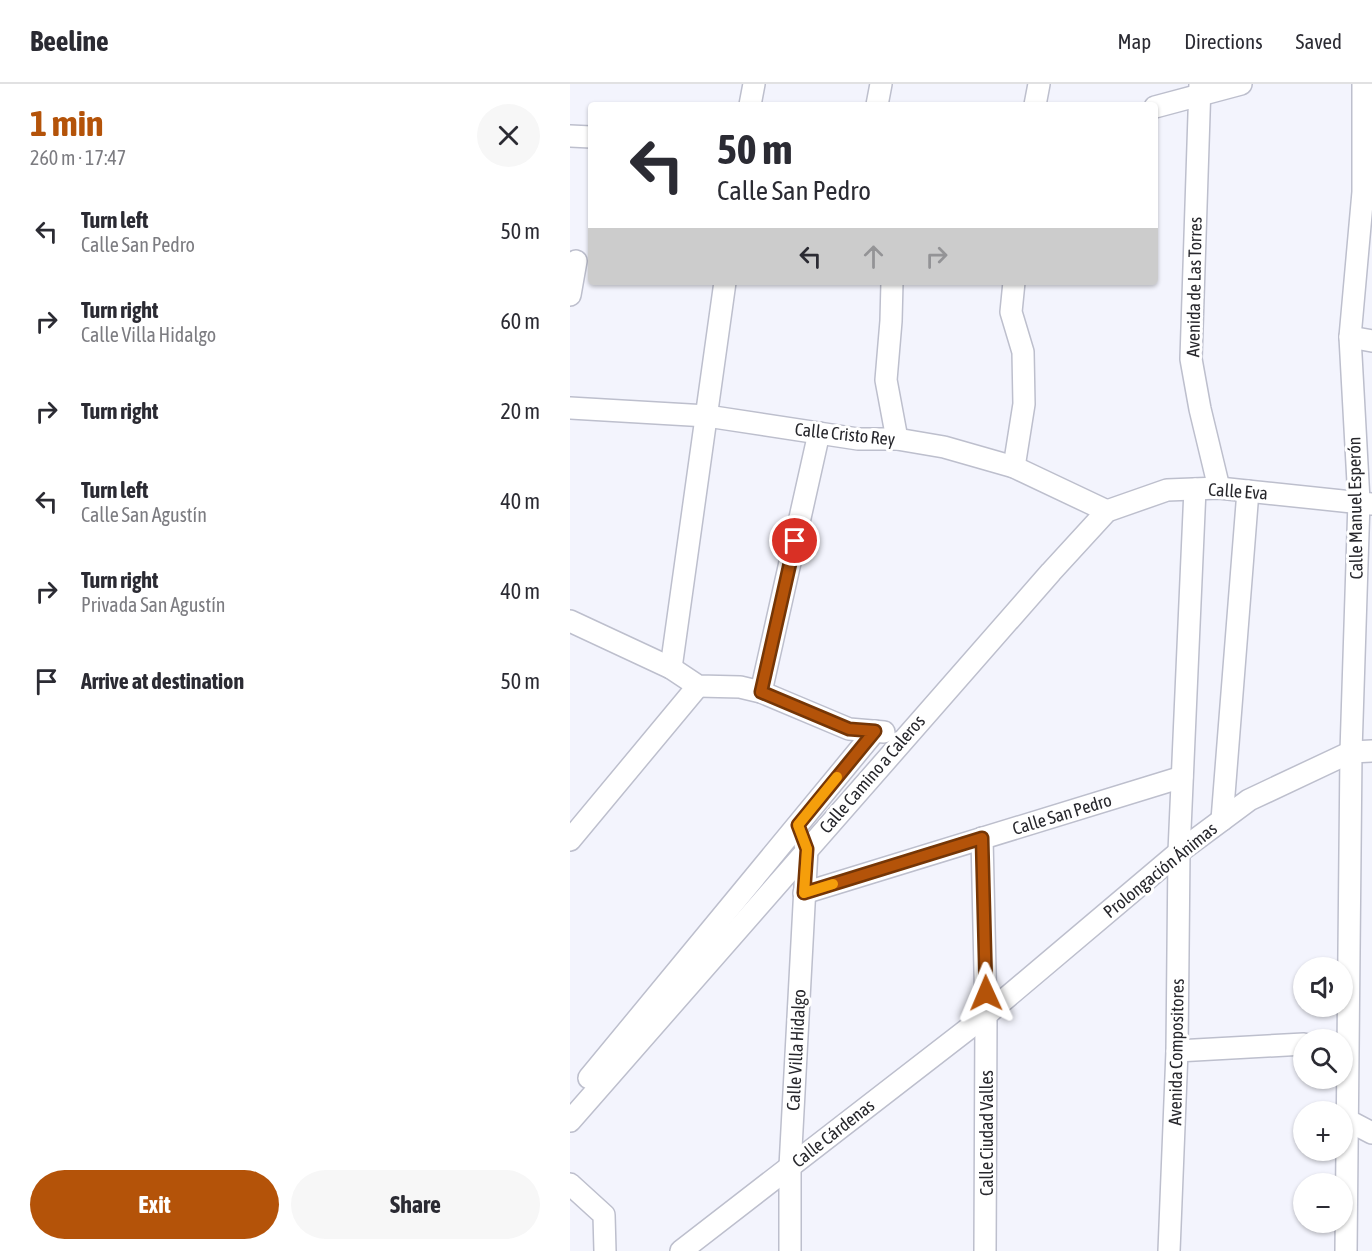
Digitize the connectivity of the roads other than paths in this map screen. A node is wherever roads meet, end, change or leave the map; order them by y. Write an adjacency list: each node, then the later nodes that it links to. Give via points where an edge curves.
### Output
1 (754, 84): 7 (street)
2 (881, 84): 8 (street)
3 (1039, 84): 9 (street)
4 (1241, 84): 6 (street)
5 (1363, 84): 13 (street, Calle Manuel Esperón)
6 (1199, 89): 10 (street); 26 (street, Avenida de Las Torres, via 1191,359)
7 (751, 102)
8 (878, 102)
9 (1036, 102)
10 (1158, 106)
11 (570, 136): 12 (street)
12 (588, 137)
13 (1367, 193): 19 (street, Calle Manuel Esperón)
14 (579, 261): 18 (street)
15 (725, 285): 22 (street)
16 (892, 285): 24 (street, via 886,380)
17 (1014, 285): 25 (street, via 1011,312 1023,352 1024,404)
18 (570, 295)
19 (1350, 337): 20 (street); 29 (street, Calle Manuel Esperón)
20 (1372, 341)
21 (570, 408): 22 (street, Calle Cristo Rey)
22 (707, 416): 23 (street, Calle Cristo Rey); 32 (street)
23 (819, 433): 24 (street, Calle Cristo Rey); 34 (street)
24 (897, 440): 25 (street, Calle Cristo Rey, via 944,447)
25 (1014, 467): 30 (street, Calle Cristo Rey)
26 (1219, 488): 27 (street, Calle Eva); 28 (street, Calle Eva)
27 (1195, 489): 30 (street, Calle Eva, via 1167,490); 38 (street, Avenida Compositores)
28 (1248, 491): 29 (street, Calle Eva); 39 (street)
29 (1365, 503): 37 (street, Calle Manuel Esperón)
30 (1107, 512): 36 (street, Calle Camino a Caleros)
31 (576, 629): 32 (street)
32 (671, 668): 33 (street)
33 (698, 686): 34 (street); 42 (street)
34 (761, 692): 35 (street, via 849,729)
35 (875, 731): 36 (street); 40 (street)
36 (909, 734): 43 (street, Calle Camino a Caleros)
37 (1362, 752): 39 (street, Prolongación Ánimas, via 1250,800); 47 (street, Calle Manuel Esperón)
38 (1182, 777): 41 (street, Calle San Pedro); 44 (street, Avenida Compositores)
39 (1222, 820): 44 (street, Prolongación Ánimas)
40 (798, 825): 43 (street); 50 (street)
41 (982, 838): 45 (street, Calle San Pedro); 46 (street, Calle Ciudad Valles)
42 (570, 840)
43 (807, 849): 45 (street, Calle Villa Hidalgo); 50 (street, Calle Camino a Caleros)
44 (1179, 852): 46 (street, Prolongación Ánimas); 49 (street, Avenida Compositores)
45 (804, 893): 54 (street, Calle Villa Hidalgo)
46 (986, 1015): 54 (street, Calle Cárdenas); 59 (street, Calle Ciudad Valles)
47 (1346, 1029)
48 (1293, 1045): 49 (street)
49 (1177, 1051): 60 (street, Avenida Compositores)
50 (573, 1108)
51 (1353, 1123): 52 (street)
52 (1372, 1134)
53 (1347, 1161): 61 (street, Calle Manuel Esperón)
54 (790, 1167): 57 (street, Calle Cárdenas); 58 (street, Calle Villa Hidalgo)
55 (570, 1184): 56 (street, via 604,1215)
56 (605, 1251)
57 (681, 1251)
58 (790, 1251)
59 (985, 1251)
60 (1169, 1251)
61 (1346, 1251)

